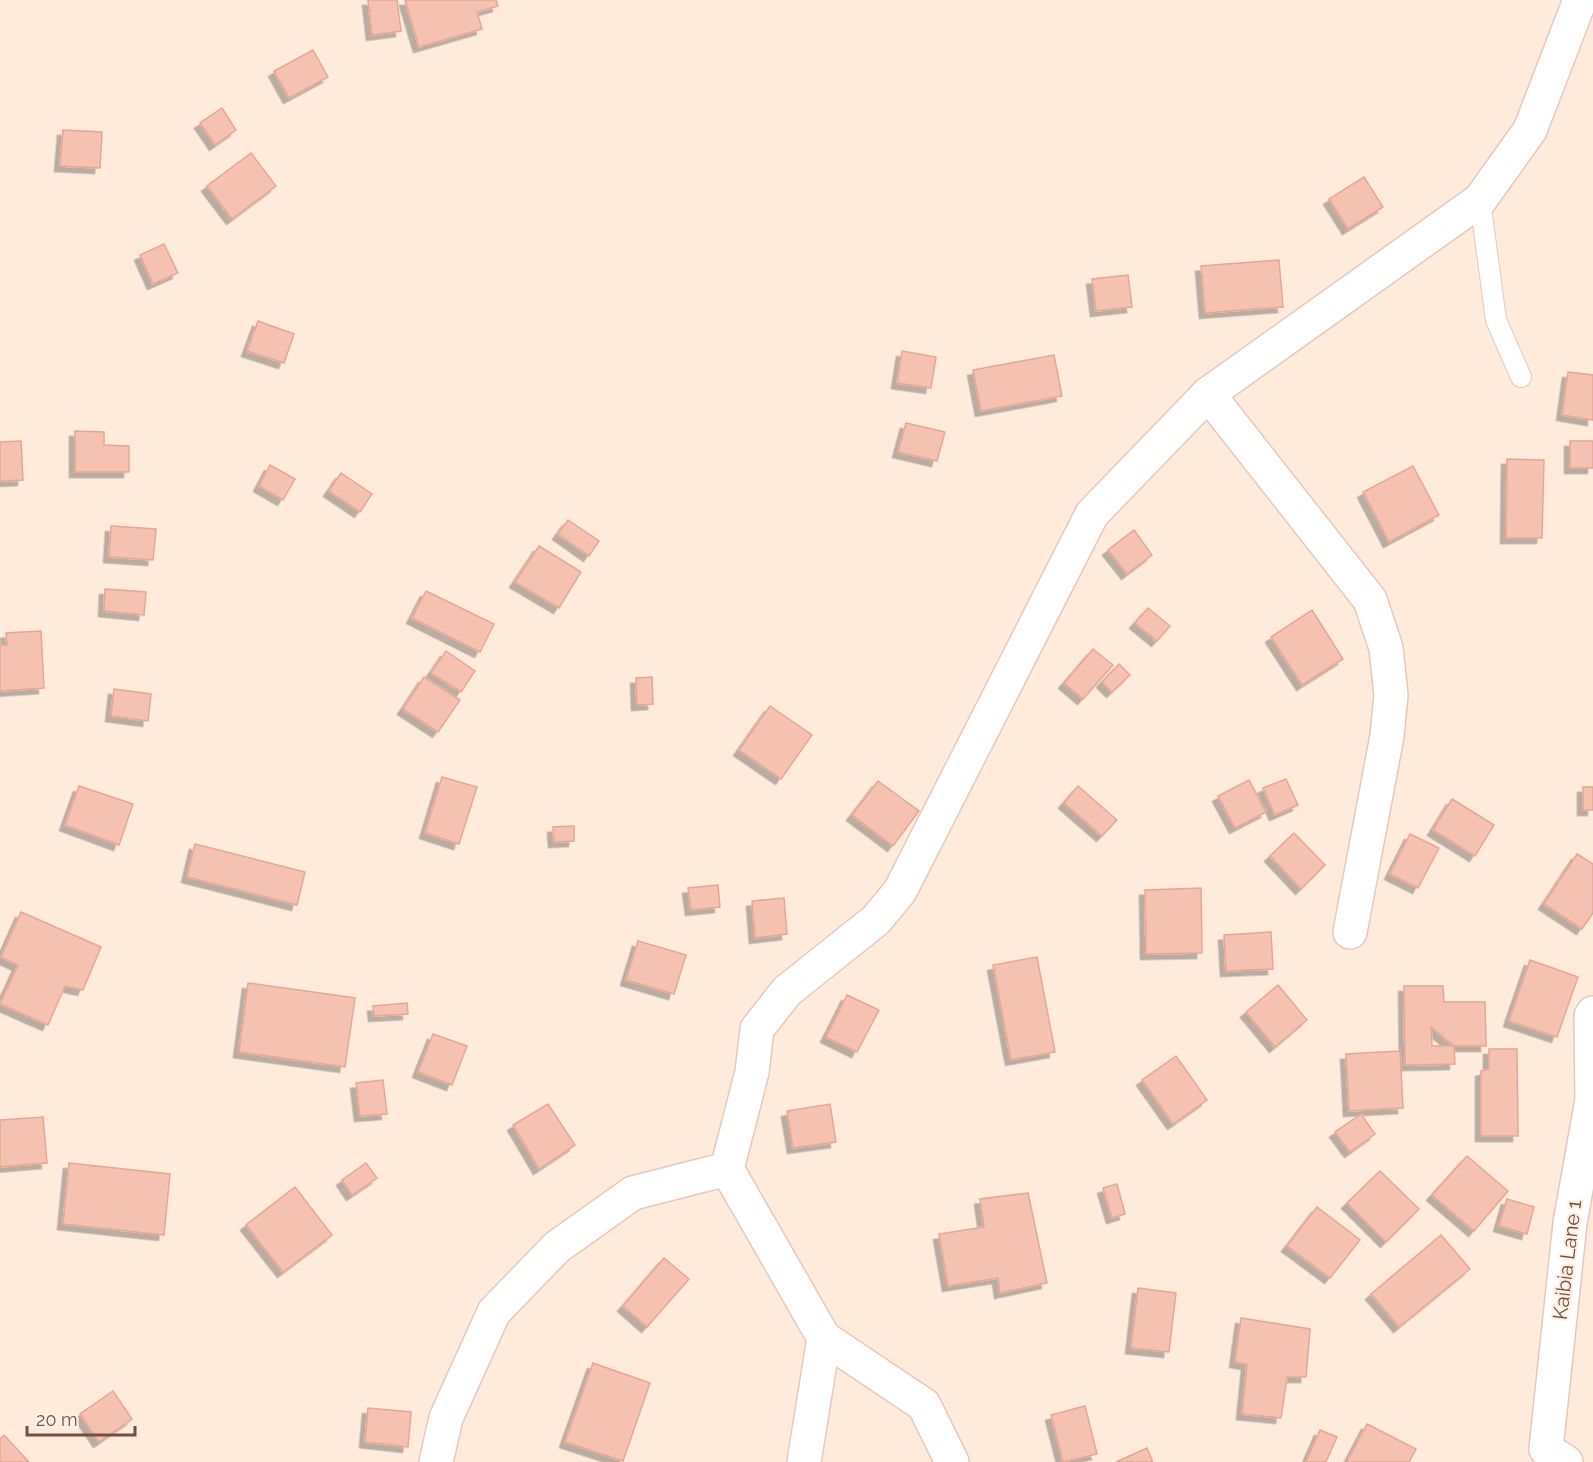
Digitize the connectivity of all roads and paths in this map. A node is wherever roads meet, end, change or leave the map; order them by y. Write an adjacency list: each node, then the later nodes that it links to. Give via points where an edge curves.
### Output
1 (1580, 0): 2 (street, via 1530,130)
2 (1480, 200): 3 (lane, via 1496,320); 4 (street)
3 (1521, 376)
4 (1208, 394): 5 (street, via 1370,600 1386,648 1391,695 1387,736); 7 (street, via 1092,514 900,891 876,920 788,991 757,1029 752,1072)
5 (1350, 932)
6 (1593, 1013): 12 (street, Kaibia Lane 1, via 1592,1100 1570,1223 1546,1449)
7 (727, 1169): 8 (street); 9 (street, via 633,1193 557,1247 494,1312 446,1418)
8 (824, 1338): 10 (street); 11 (street, via 924,1405)
9 (436, 1462)
10 (804, 1462)
11 (952, 1462)
12 (1566, 1462)

